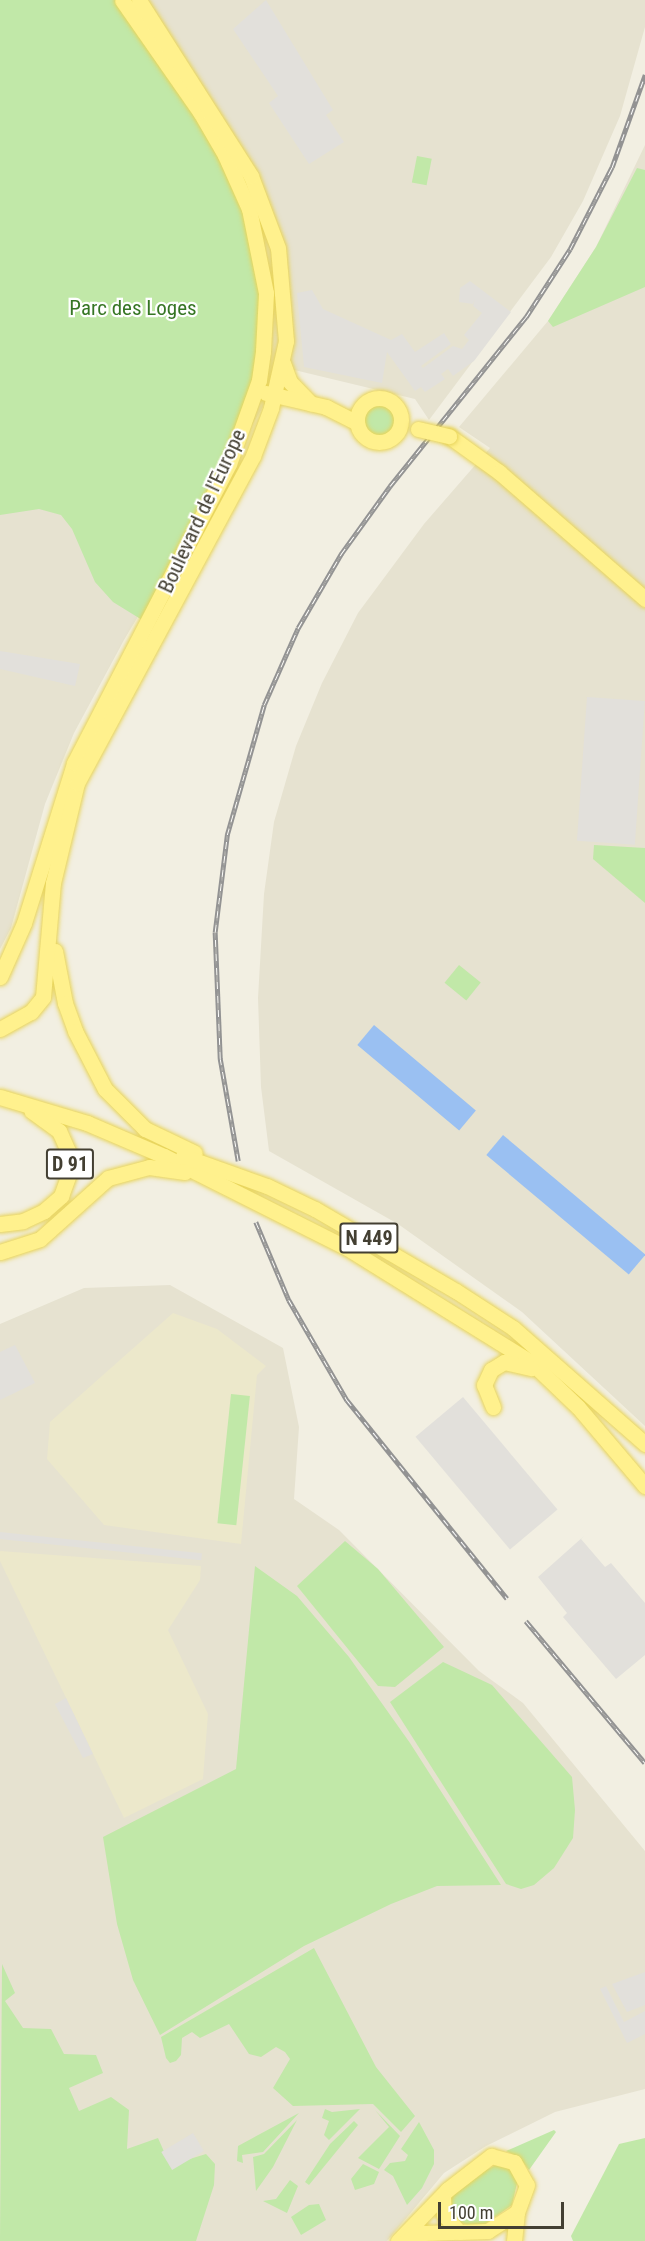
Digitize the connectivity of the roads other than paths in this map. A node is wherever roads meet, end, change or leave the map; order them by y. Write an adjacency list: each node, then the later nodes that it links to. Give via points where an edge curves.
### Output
1 (122, 0): 4 (main road, Boulevard de l'Europe, via 200,112 249,209 266,293 263,351)
2 (139, 0): 3 (main road, Boulevard de l'Europe, via 233,142 266,212 283,280 286,341)
3 (282, 362): 5 (main road, Boulevard de l'Europe); 6 (main road, via 290,382)
4 (254, 391): 5 (main road); 13 (main road, Boulevard de l'Europe, via 229,464 74,763 31,902)
5 (274, 395): 6 (main road); 9 (main road, Boulevard de l'Europe)
6 (312, 404): 7 (main road); 8 (main road); 9 (main road)
7 (364, 404): 8 (main road); 10 (main road, via 377,398 389,401)
8 (357, 423): 10 (main road, via 363,435 374,442 388,440)
9 (266, 424): 12 (main road, Boulevard de l'Europe, via 253,456 77,783 59,846)
10 (399, 424): 11 (main road, bridge, via 449,436 484,460)
11 (645, 599)
12 (51, 920): 15 (main road, Boulevard de l'Europe, via 43,998 31,1012); 18 (main road, N 449, via 65,1003 91,1068 105,1089 145,1129)
13 (4, 962): 14 (main road, Boulevard de l'Europe)
14 (0, 977)
15 (0, 1029)
16 (0, 1091): 18 (main road, via 90,1116 202,1164)
17 (0, 1099): 18 (main road, via 87,1123); 19 (main road, D 91, via 50,1122 64,1141 70,1163 65,1186 54,1203 36,1216)
18 (211, 1172): 20 (main road, N 449, via 127,1170 108,1178 40,1239); 21 (main road, N 449, via 347,1248 514,1349); 23 (main road, N 449, via 267,1186 353,1229 513,1328)
19 (0, 1224)
20 (0, 1252)
21 (545, 1374): 22 (main road, via 514,1362 499,1364 485,1380 485,1393); 24 (main road, N 449)
22 (493, 1407)
23 (645, 1444)
24 (645, 1486)
25 (442, 2197): 26 (main road, via 484,2160 502,2157 514,2162 527,2185); 27 (main road, via 444,2215); 28 (main road)
26 (517, 2212): 27 (main road, via 488,2232); 30 (main road)
27 (467, 2235): 29 (main road, via 424,2233)
28 (398, 2241)
29 (406, 2241)
30 (514, 2241)

